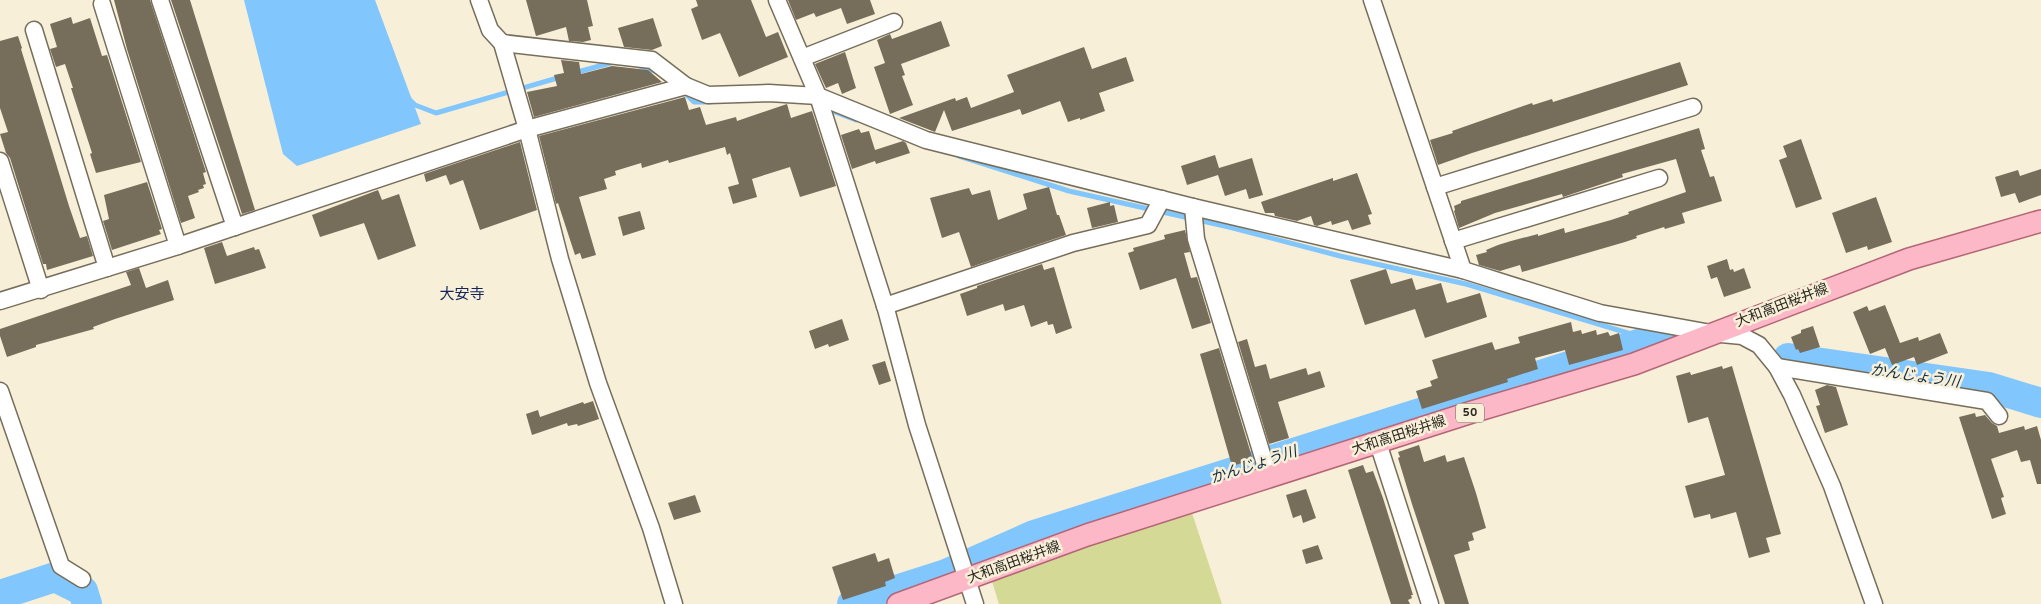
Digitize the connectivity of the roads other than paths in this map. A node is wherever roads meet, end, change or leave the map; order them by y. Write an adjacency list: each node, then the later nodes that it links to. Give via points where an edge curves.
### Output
1 (160, 0): 20 (street)
2 (479, 0): 8 (street, via 490,30)
3 (777, 0): 9 (street)
4 (1372, 0): 16 (street)
5 (102, 4): 22 (street)
6 (894, 22): 9 (street)
7 (34, 30): 23 (street)
8 (502, 42): 10 (street, via 652,60); 13 (street)
9 (802, 58): 11 (street)
10 (686, 86): 11 (street, via 708,95 769,93); 13 (street)
11 (818, 96): 17 (street, via 926,140); 27 (street)
12 (1693, 107): 16 (street)
13 (527, 129): 20 (street); 36 (street, via 560,259 598,383)
14 (0, 161): 25 (street)
15 (1659, 178): 21 (street)
16 (1435, 187): 21 (street)
17 (1162, 199): 18 (street); 27 (street, via 1148,225 1073,243)
18 (1193, 207): 24 (street); 33 (street, via 1196,239)
19 (2041, 221): 28 (main road, 大和高田桜井線 / 50, via 1909,259)
20 (235, 226): 22 (street)
21 (1453, 241): 24 (street)
22 (178, 246): 23 (street)
23 (107, 268): 25 (street)
24 (1463, 270): 28 (street, via 1600,313)
25 (41, 290): 26 (street)
26 (0, 301)
27 (885, 306): 34 (street, via 916,425)
28 (1710, 333): 29 (street, via 1742,336 1759,345); 32 (main road, 大和高田桜井線 / 50, via 1634,364)
29 (1777, 368): 31 (street, via 1987,401); 40 (street, via 1832,486)
30 (0, 391): 35 (street, via 61,566)
31 (1999, 416)
32 (1378, 442): 33 (main road, 大和高田桜井線 / 50); 39 (street)
33 (1266, 468): 34 (main road, 大和高田桜井線 / 50, via 1087,535)
34 (964, 571): 37 (main road, 大和高田桜井線 / 50); 38 (street)
35 (82, 579)
36 (674, 604)
37 (898, 604)
38 (975, 604)
39 (1430, 604)
40 (1874, 604)

